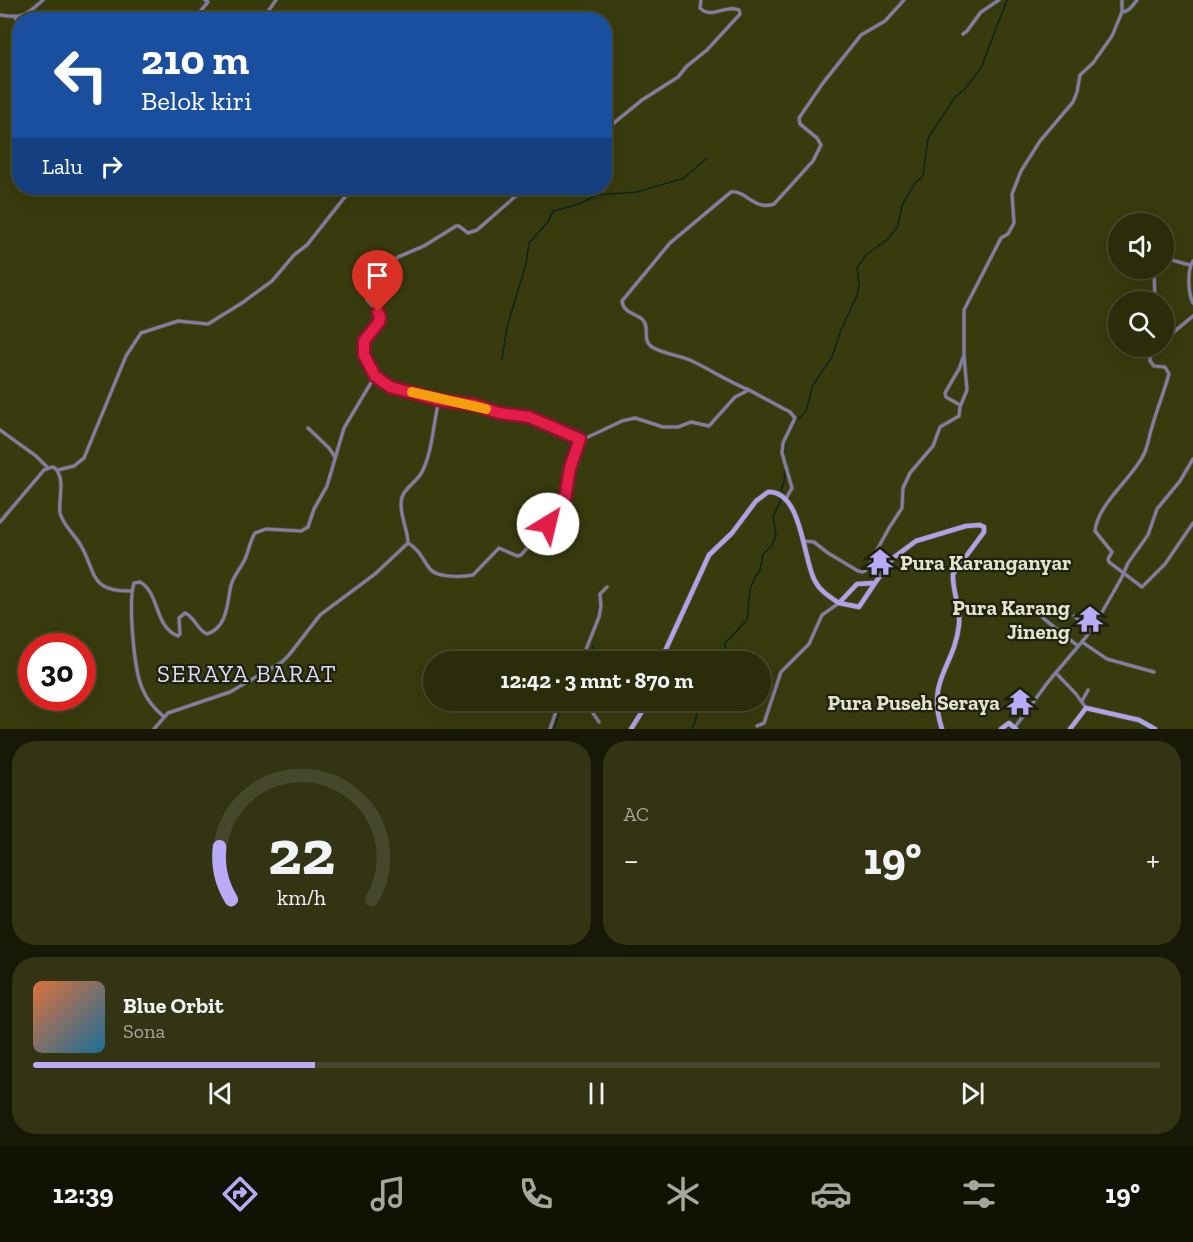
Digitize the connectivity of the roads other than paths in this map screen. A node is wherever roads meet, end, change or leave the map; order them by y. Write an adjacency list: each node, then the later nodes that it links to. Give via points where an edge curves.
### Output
1 (43, 0): 7 (street)
2 (701, 0): 10 (street, via 700,8 707,13 731,8 740,14 678,77)
3 (904, 0): 22 (street, via 885,21 861,35 799,118 800,124 821,145 813,161 774,204 761,206 730,192 670,243 622,302 646,325 645,337 652,348 691,361)
4 (999, 0): 9 (street, via 981,12)
5 (1122, 0): 8 (street)
6 (1137, 0): 8 (street)
7 (30, 12)
8 (1122, 12): 19 (street, via 1112,36 1080,75 1073,102 1019,174 1012,194 1014,223 1001,238 963,312)
9 (963, 34)
10 (612, 124)
11 (347, 195): 31 (street, via 313,239 252,296 208,324 178,321 141,333 126,356 84,458 74,466)
12 (517, 195): 21 (street, via 477,230 468,233 456,226 398,257 376,280 367,300 380,319 363,345)
13 (1174, 261): 15 (street)
14 (1193, 261): 15 (street)
15 (1190, 265): 16 (street)
16 (1193, 303)
17 (1193, 316): 18 (street)
18 (1174, 332)
19 (964, 355): 24 (street, via 967,390); 24 (street, via 945,393)
20 (1149, 357): 37 (street, via 1152,365 1166,369 1168,376 1145,452 1109,500 1095,529 1112,552 1108,561)
21 (375, 376): 23 (street, via 394,390); 28 (street, via 344,428)
22 (749, 390): 27 (street, via 735,397 709,426 691,422 663,427 635,418); 32 (street, via 795,418 783,443 792,488)
23 (439, 400): 27 (street, via 529,417); 36 (street, via 423,469 402,498)
24 (960, 405): 35 (street, via 958,417 940,427 933,446 910,473 903,488 902,508 866,570 858,571 813,542)
25 (308, 428): 28 (street)
26 (0, 430): 30 (street)
27 (580, 439): 36 (street, via 562,508 521,555 499,549 471,576 438,574)
28 (334, 457): 40 (street, via 327,486 306,529 266,529 254,534 232,581 225,615 213,632 202,632 185,613 179,618 180,634 174,635 162,622 146,586 136,582)
29 (1193, 459): 37 (street, via 1159,507 1148,535)
30 (48, 468): 31 (street); 33 (street)
31 (58, 470): 40 (street, via 62,516 85,552 94,578 106,587)
32 (785, 500): 35 (street); 48 (street, via 770,491 762,495 709,555)
33 (0, 522)
34 (1193, 523): 37 (street, via 1165,564 1144,585)
35 (804, 541): 41 (street, via 816,583)
36 (408, 543): 57 (street, via 375,574 320,615 282,662 230,692)
37 (1124, 574): 44 (street)
38 (875, 583): 41 (street, via 857,584); 41 (street, via 859,607); 60 (street, via 893,558 916,541 966,526 984,527 953,574 959,621 938,685)
39 (607, 587): 47 (street, via 600,594 601,606)
40 (132, 591): 57 (street, via 131,620 140,684)
41 (839, 603): 59 (street, via 822,615 809,644 781,672 764,723)
42 (1074, 616): 44 (street)
43 (1043, 618): 46 (street)
44 (1091, 629): 45 (street)
45 (1082, 642): 46 (street); 49 (street, via 1107,660)
46 (1078, 646): 50 (street)
47 (585, 651)
48 (665, 651)
49 (1154, 672)
50 (1056, 673): 52 (street); 61 (street)
51 (1088, 690): 52 (street)
52 (1082, 701): 53 (street)
53 (1086, 708): 66 (street); 67 (street, via 1139,720)
54 (556, 711): 63 (street)
55 (592, 711): 58 (street)
56 (642, 711): 64 (street)
57 (163, 716): 62 (street)
58 (599, 722)
59 (758, 726)
60 (943, 727)
61 (1016, 728): 65 (street, via 1009,723)
62 (154, 729)
63 (550, 729)
64 (631, 729)
65 (1001, 729)
66 (1070, 729)
67 (1155, 729)

